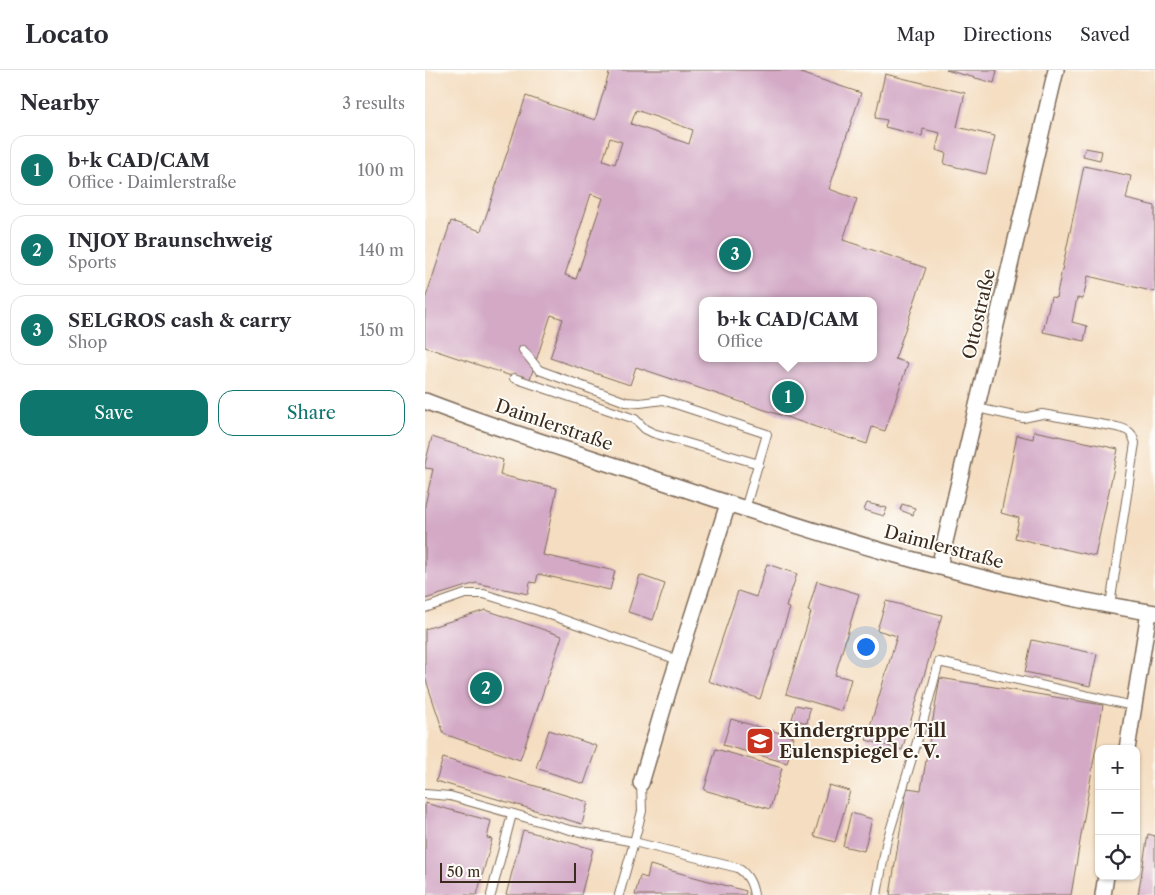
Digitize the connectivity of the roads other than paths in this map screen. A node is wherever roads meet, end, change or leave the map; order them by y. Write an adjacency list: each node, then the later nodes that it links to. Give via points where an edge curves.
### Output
1 (1056, 70): 5 (street, Ottostraße)
2 (523, 350): 6 (lane, via 539,370 626,402 663,400 767,434)
3 (514, 378): 6 (lane, via 635,419 653,433)
4 (425, 401): 7 (street, Daimlerstraße)
5 (977, 408): 9 (street, Ottostraße); 10 (lane, via 1023,418 1042,414 1117,427 1133,434 1135,444)
6 (759, 464): 8 (lane)
7 (728, 504): 8 (street, Daimlerstraße); 13 (street)
8 (745, 509): 9 (street, Daimlerstraße)
9 (939, 567): 10 (street, Daimlerstraße)
10 (1110, 605): 12 (street, Daimlerstraße)
11 (425, 608): 13 (lane, via 465,594 484,594)
12 (1152, 612): 14 (street)
13 (678, 660): 16 (street)
14 (1133, 706): 15 (street); 24 (lane, via 939,662 886,844)
15 (1128, 745)
16 (641, 783): 19 (lane, via 641,811)
17 (425, 794): 18 (lane, via 450,796)
18 (512, 814): 19 (lane, via 570,830); 21 (lane)
19 (633, 842): 22 (lane); 23 (lane, via 738,868 747,874)
20 (1105, 880): 25 (street)
21 (491, 895)
22 (619, 895)
23 (754, 895)
24 (877, 895)
25 (1103, 895)

